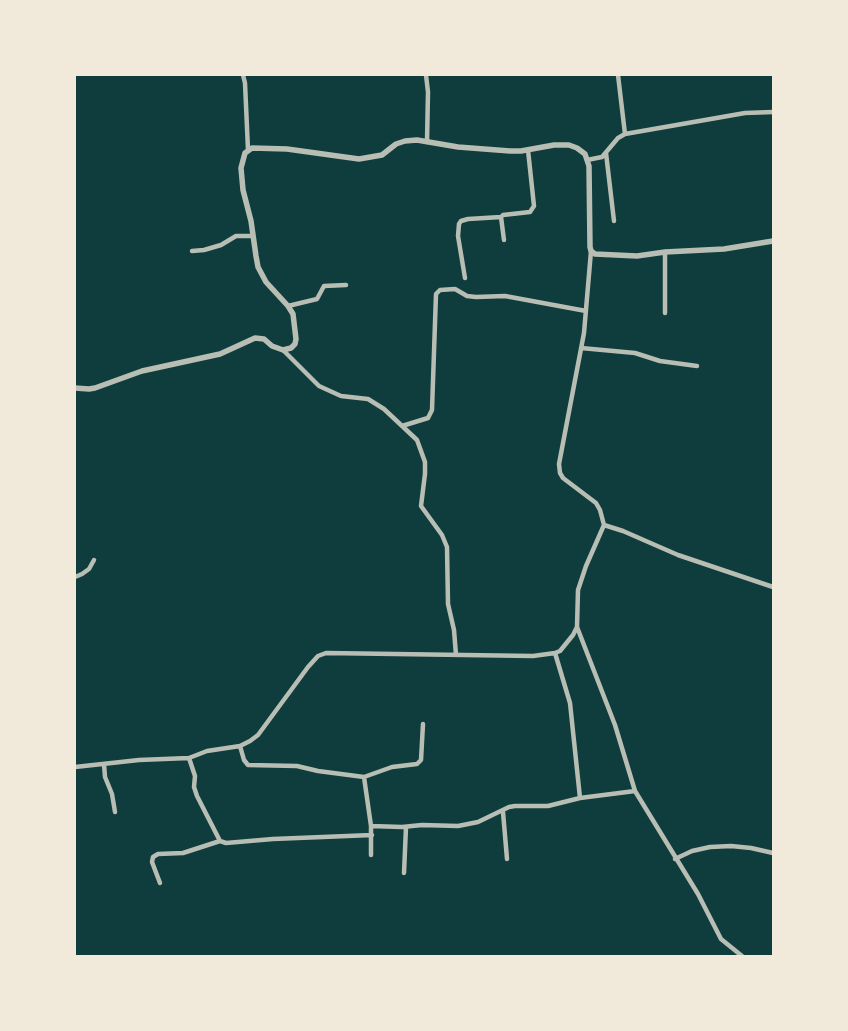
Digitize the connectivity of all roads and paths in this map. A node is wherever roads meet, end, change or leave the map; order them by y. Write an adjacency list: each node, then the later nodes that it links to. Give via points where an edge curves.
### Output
1 (243, 75): 7 (street)
2 (426, 75): 6 (street)
3 (618, 75): 5 (street)
4 (773, 112): 5 (street, via 745,113)
5 (625, 134): 9 (street)
6 (428, 142): 7 (street, via 405,141 382,155 359,159 287,149); 8 (street, via 458,147)
7 (248, 150): 13 (street, via 243,158 241,177)
8 (528, 150): 10 (street, via 568,145 582,151); 11 (street, via 534,206 530,212)
9 (606, 153): 10 (street); 12 (street)
10 (587, 160): 17 (street)
11 (502, 217): 14 (street); 19 (street, via 468,219 459,224)
12 (614, 220)
13 (252, 236): 16 (street, via 236,236 221,245); 21 (street, via 261,275)
14 (504, 240)
15 (773, 241): 18 (street, via 724,249)
16 (192, 251)
17 (591, 251): 18 (street, via 594,254 627,256); 22 (street)
18 (665, 252): 23 (street)
19 (465, 278)
20 (346, 285): 21 (street, via 324,286 317,299)
21 (288, 306): 25 (street, via 293,314 296,339 295,344)
22 (586, 311): 24 (street); 28 (street, via 505,296 476,297 455,289 440,290 436,294 432,410 428,418)
23 (665, 313)
24 (581, 348): 26 (street, via 635,353 660,361); 29 (street, via 559,464 563,478 596,503)
25 (283, 350): 27 (street, via 255,338 220,354 142,371 95,388); 28 (street, via 319,386 342,396 368,399)
26 (697, 366)
27 (75, 388)
28 (402, 426): 35 (street, via 417,440 425,462 422,510 447,546 448,594)
29 (604, 525): 32 (street, via 678,555); 33 (street, via 578,590)
30 (94, 560): 31 (street, via 89,568)
31 (75, 577)
32 (773, 587)
33 (577, 627): 34 (street, via 574,635); 42 (street, via 615,725)
34 (555, 653): 35 (street, via 533,656); 43 (street, via 570,703)
35 (456, 655): 37 (street, via 337,652 318,656 258,734)
36 (424, 724): 41 (street, via 418,764 392,767)
37 (240, 746): 38 (street); 41 (street, via 248,764 297,766)
38 (189, 758): 39 (street); 49 (street, via 197,796)
39 (104, 764): 40 (street); 44 (street)
40 (75, 767)
41 (364, 777): 46 (street)
42 (635, 791): 43 (street); 53 (street)
43 (580, 798): 45 (street, via 548,806 509,807)
44 (115, 812)
45 (503, 812): 47 (street, via 468,825); 52 (street)
46 (371, 826): 47 (street); 48 (street)
47 (406, 827): 54 (street)
48 (372, 836): 49 (street); 51 (street)
49 (220, 841): 55 (street, via 183,853 153,857)
50 (773, 853): 53 (street, via 731,846 710,847)
51 (371, 855)
52 (507, 859)
53 (675, 859): 56 (street, via 721,939)
54 (404, 873)
55 (160, 884)
56 (742, 956)

